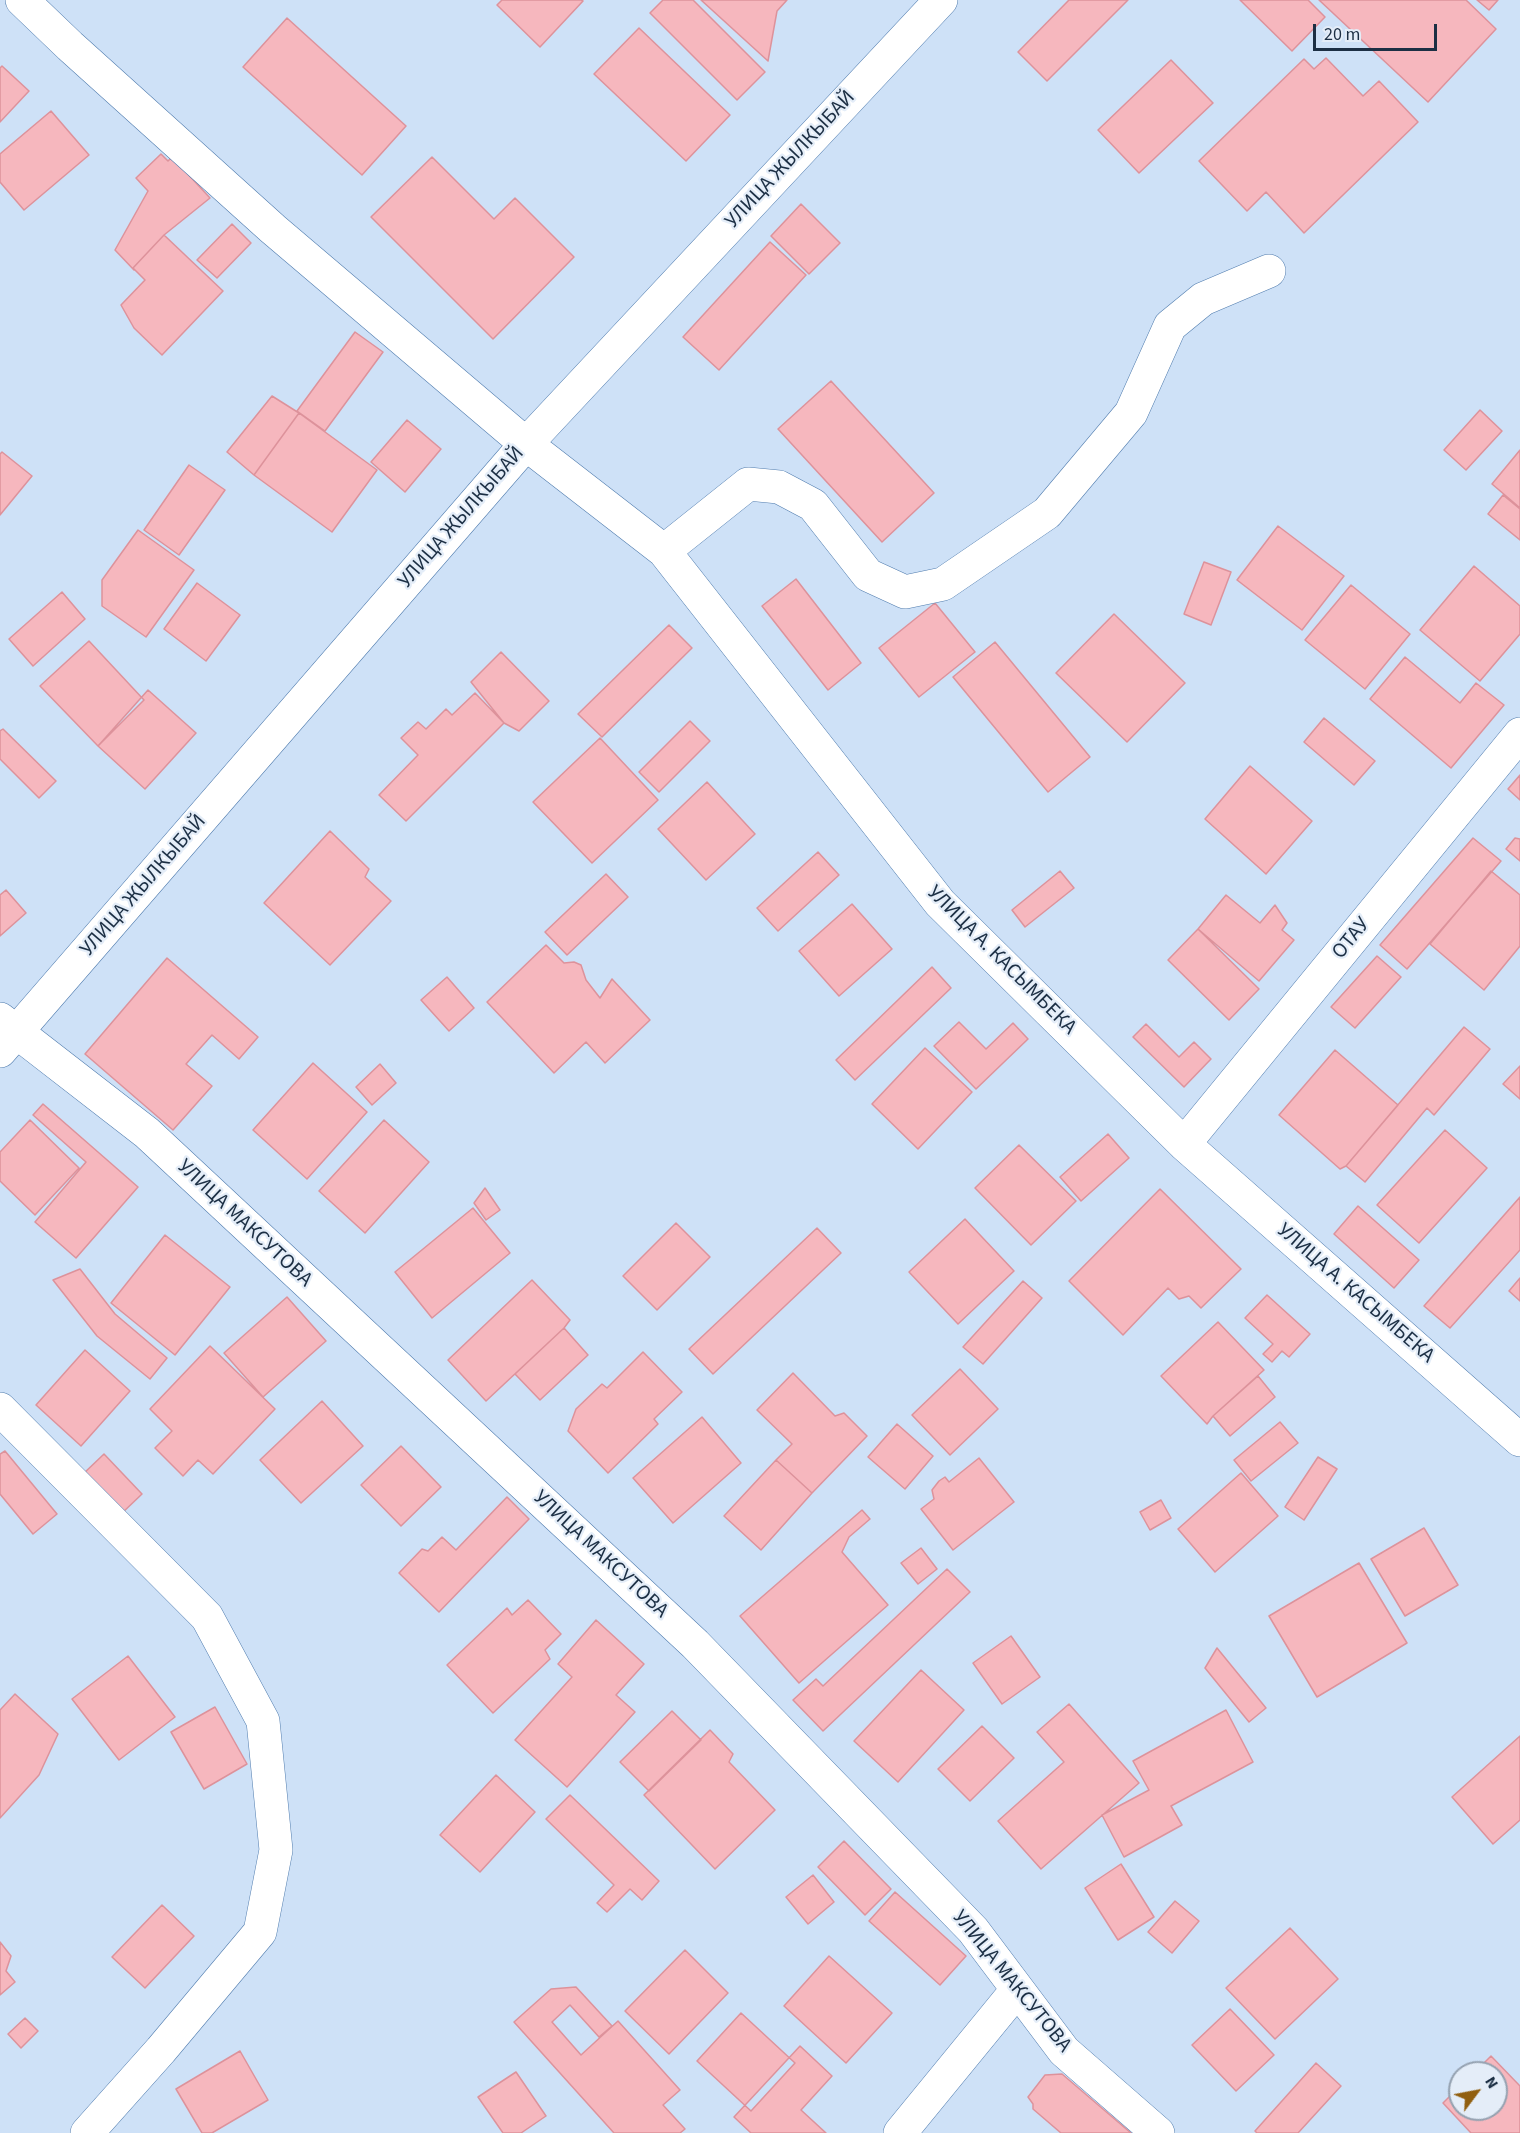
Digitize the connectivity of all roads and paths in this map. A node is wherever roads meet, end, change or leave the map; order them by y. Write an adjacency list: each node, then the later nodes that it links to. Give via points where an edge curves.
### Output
1 (22, 0): 4 (street, УЛИЦА А. КАСЫМБЕКА, via 273,230)
2 (941, 0): 4 (street, УЛИЦА ЖЫЛКЫБАЙ)
3 (1269, 271): 5 (street, via 1203,299 1170,326 1131,413 1047,513 943,584 904,592 868,575 813,505 779,487 748,484)
4 (526, 444): 5 (street, УЛИЦА А. КАСЫМБЕКА); 7 (street, УЛИЦА ЖЫЛКЫБАЙ)
5 (664, 550): 8 (street, УЛИЦА А. КАСЫМБЕКА, via 940,903)
6 (1520, 734): 8 (street, ОТАУ)
7 (6, 1034): 11 (street, УЛИЦА МАКСУТОВА, via 147,1133 695,1644 973,1930)
8 (1184, 1143): 10 (street, УЛИЦА А. КАСЫМБЕКА)
9 (0, 1409): 12 (street, via 207,1617 263,1721 276,1850 260,1932)
10 (1520, 1440)
11 (1017, 1990): 13 (street); 14 (street, УЛИЦА МАКСУТОВА, via 1064,2051)
12 (87, 2133)
13 (900, 2133)
14 (1158, 2133)

